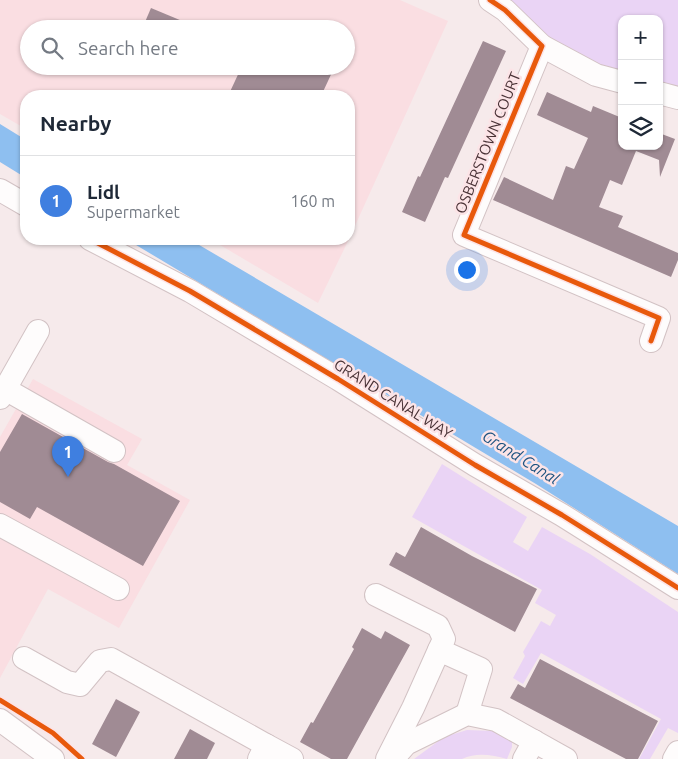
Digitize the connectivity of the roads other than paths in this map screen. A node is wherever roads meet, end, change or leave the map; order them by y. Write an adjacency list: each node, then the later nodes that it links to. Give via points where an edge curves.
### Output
1 (503, 3): 2 (street)
2 (542, 46): 3 (street, via 596,75); 10 (street, OSBERSTOWN COURT, via 464,235 659,318)
3 (618, 81)
4 (663, 94): 5 (street)
5 (678, 98)
6 (0, 190): 7 (street)
7 (20, 202)
8 (102, 245): 14 (street, GRAND CANAL WAY, via 190,291 264,335)
9 (38, 331): 11 (street)
10 (651, 340)
11 (3, 394): 12 (street)
12 (114, 452)
13 (0, 524): 15 (street)
14 (678, 588)
15 (118, 589)
16 (376, 595): 17 (street, via 438,626 444,639)
17 (439, 650): 19 (street, via 481,668); 26 (street)
18 (24, 658): 22 (street, via 67,682 80,685 100,661 111,659)
19 (466, 714): 21 (street, via 496,720); 27 (street, via 406,744)
20 (0, 720): 24 (street)
21 (529, 750): 28 (street)
22 (262, 752): 25 (street)
23 (678, 752): 29 (street)
24 (53, 759)
25 (292, 759)
26 (386, 759)
27 (393, 759)
28 (566, 759)
29 (674, 759)

